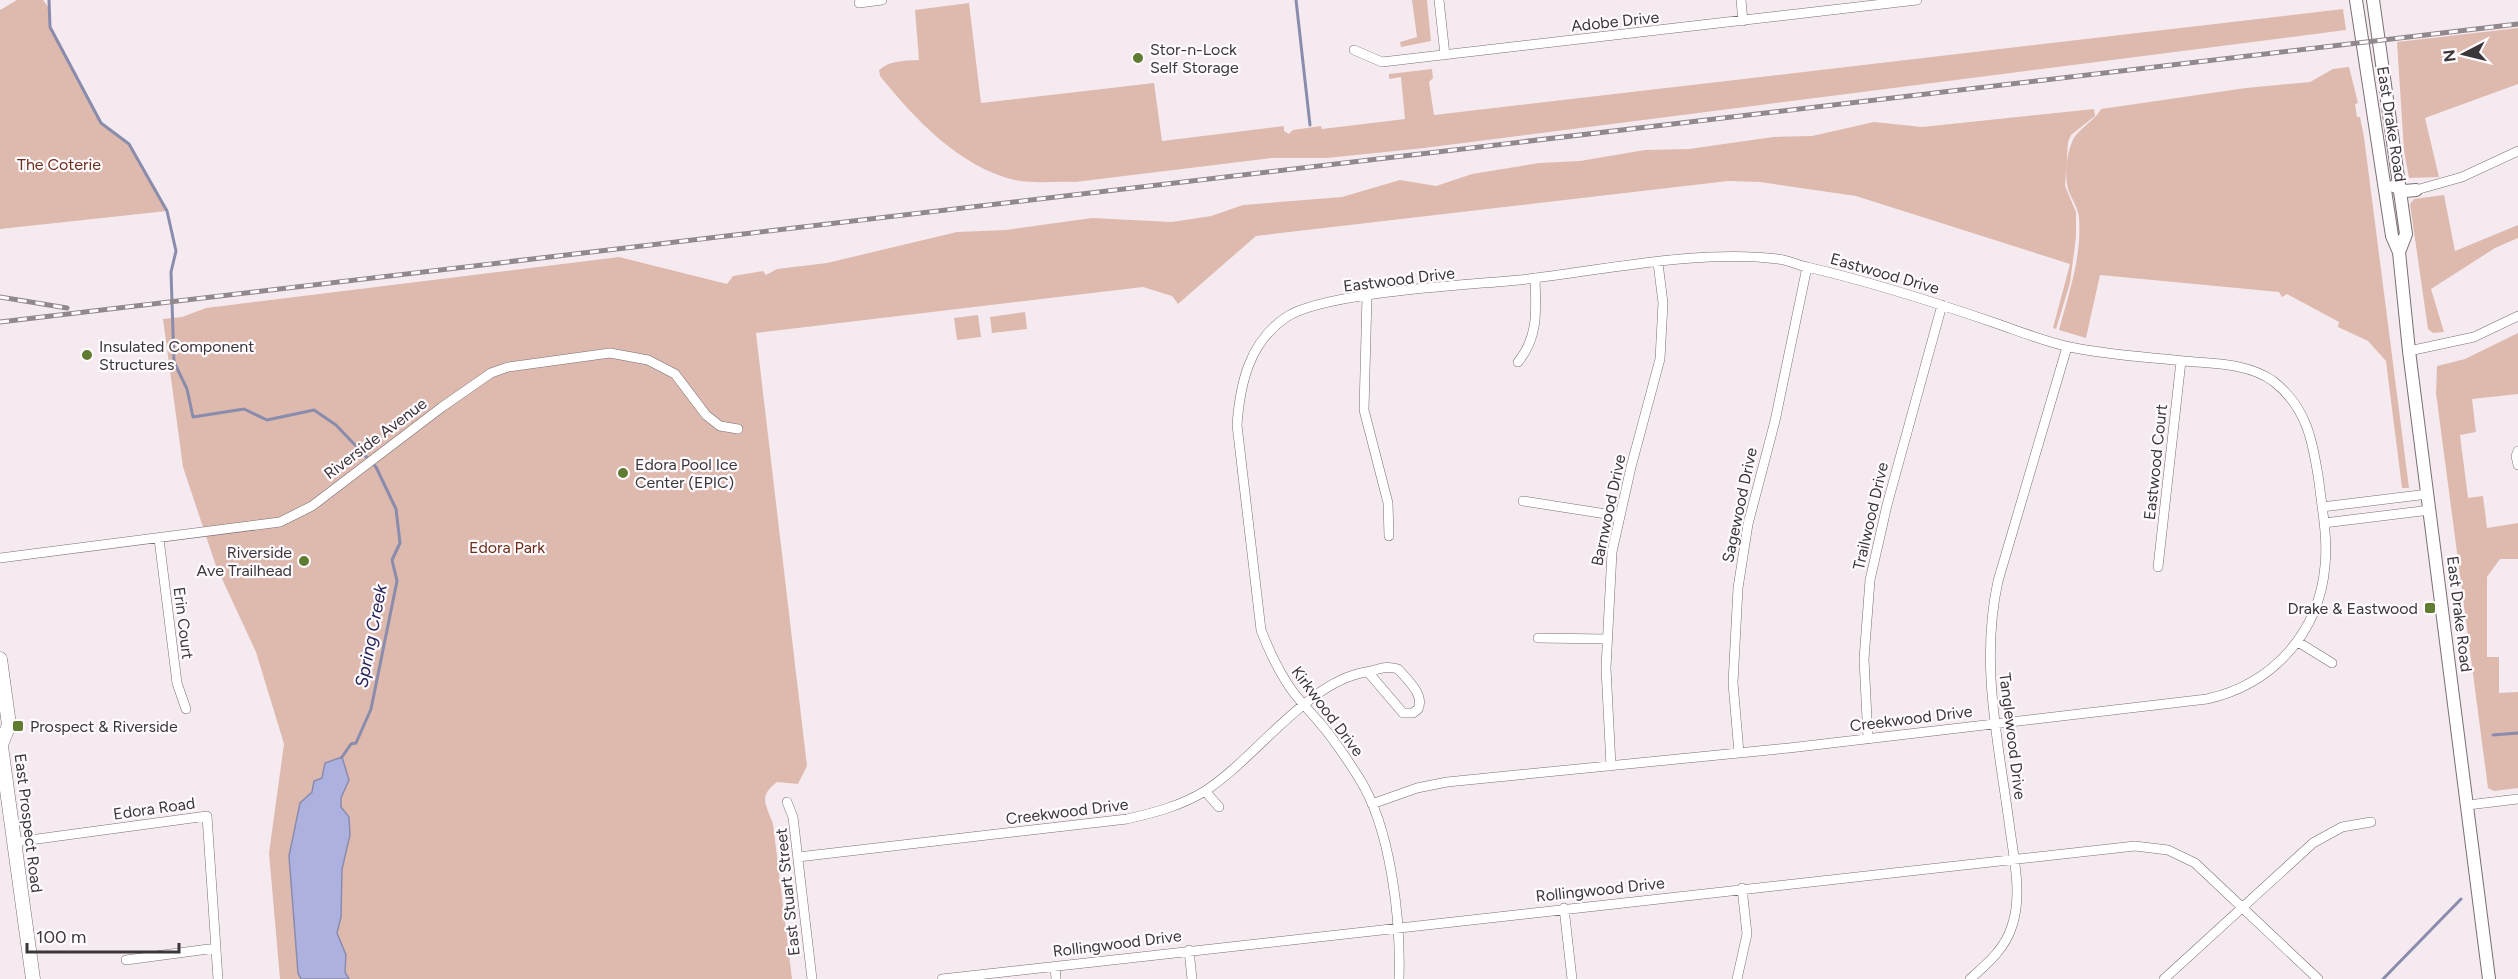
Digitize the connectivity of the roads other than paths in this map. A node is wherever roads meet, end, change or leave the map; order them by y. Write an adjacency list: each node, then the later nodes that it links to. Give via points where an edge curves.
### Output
1 (882, 0): 7 (street)
2 (1438, 0): 10 (street)
3 (1741, 0): 8 (street)
4 (1917, 0): 8 (street, Adobe Drive)
5 (2356, 0): 11 (main road, East Drake Road)
6 (2373, 0): 13 (main road, East Drake Road)
7 (859, 3)
8 (1743, 21): 10 (street, Adobe Drive)
9 (1354, 50): 10 (street, Adobe Drive, via 1382,62)
10 (1445, 55)
11 (2375, 128): 13 (main road, via 2386,140 2392,181); 15 (main road, East Drake Road, via 2392,236)
12 (2518, 151): 14 (street, via 2462,177)
13 (2400, 190): 14 (main road); 15 (main road, East Drake Road, via 2406,234)
14 (2415, 190)
15 (2400, 252): 23 (main road, East Drake Road)
16 (1659, 263): 17 (street, Eastwood Drive, via 1779,259); 18 (street, Eastwood Drive); 34 (street, Barnwood Drive, via 1663,303 1660,359)
17 (1807, 267): 20 (street, Eastwood Drive, via 1867,280); 51 (street, Sagewood Drive, via 1775,420 1750,514 1738,588 1733,683)
18 (1535, 278): 19 (street, Eastwood Drive); 26 (street, via 1537,318 1526,352)
19 (1367, 297): 24 (street, Eastwood Drive, via 1311,307 1286,318); 36 (street, via 1364,410 1388,503)
20 (1942, 305): 22 (street, Eastwood Drive); 49 (street, Trailwood Drive, via 1870,580 1864,659)
21 (2518, 316): 23 (street, via 2474,338)
22 (2067, 347): 25 (street, Eastwood Drive); 48 (street, Tanglewood Drive, via 1991,612 1989,666)
23 (2409, 351): 30 (main road, East Drake Road)
24 (1255, 352): 46 (street, Kirkwood Drive, via 1243,377 1237,425 1261,630 1272,659)
25 (2181, 361): 32 (street, Eastwood Drive, via 2257,372 2273,381 2294,402 2309,428); 39 (street, Eastwood Court)
26 (1518, 362)
27 (738, 429): 37 (street, Riverside Avenue, via 720,426 706,415 683,382 648,360 610,353 508,367 491,373 312,506 280,522)
28 (2518, 452): 29 (street)
29 (2518, 465)
30 (2428, 494): 32 (street); 33 (main road, East Drake Road)
31 (1523, 501): 34 (street)
32 (2322, 507): 35 (street, Creekwood Drive)
33 (2430, 510): 35 (street); 59 (main road, East Drake Road)
34 (1619, 516): 41 (street, Barnwood Drive, via 1612,552)
35 (2324, 523): 42 (street, Creekwood Drive, via 2322,585)
36 (1389, 536)
37 (159, 539): 38 (street, Riverside Avenue); 47 (street, Erin Court, via 177,682)
38 (0, 558)
39 (2158, 567)
40 (1538, 638): 41 (street)
41 (1606, 639): 53 (street, Barnwood Drive)
42 (2298, 642): 44 (street); 48 (street, Creekwood Drive, via 2257,679 2220,696)
43 (0, 659): 50 (main road, East Prospect Road, via 9,725)
44 (2332, 663)
45 (1368, 672): 45 (street, Creekwood Drive, via 1385,667 1398,669 1421,700 1418,710 1403,713); 46 (street, Creekwood Drive, via 1351,675)
46 (1302, 704): 55 (street, Creekwood Drive, via 1270,737); 58 (street, Kirkwood Drive, via 1361,780)
47 (186, 709)
48 (1996, 724): 49 (street, Creekwood Drive); 64 (street, Tanglewood Drive)
49 (1868, 739): 51 (street, Creekwood Drive)
50 (1, 741): 52 (main road, East Prospect Road)
51 (1739, 753): 53 (street, Creekwood Drive)
52 (2, 761): 54 (main road, East Prospect Road)
53 (1611, 766): 58 (street, Creekwood Drive, via 1432,784)
54 (3, 781): 62 (main road, East Prospect Road)
55 (1205, 791): 60 (street); 63 (street, Creekwood Drive, via 1164,810 1127,819)
56 (2518, 799): 59 (street)
57 (787, 802): 63 (street, East Stuart Street)
58 (1372, 804): 68 (street, Kirkwood Drive, via 1389,858)
59 (2468, 805): 85 (main road, East Drake Road)
60 (1219, 807)
61 (2371, 822): 66 (street, via 2342,828 2313,843)
62 (15, 842): 69 (street, Edora Road, via 207,816); 73 (main road, East Prospect Road)
63 (798, 857): 75 (street, East Stuart Street)
64 (2014, 858): 65 (street, Rollingwood Drive); 66 (street, Rollingwood Drive, via 2135,846 2159,848 2195,863); 82 (street, Tanglewood Drive, via 2013,926 1999,952)
65 (1742, 888): 67 (street, Rollingwood Drive); 81 (street, via 1747,934)
66 (2241, 907): 83 (street); 84 (street, Rollingwood Drive)
67 (1564, 908): 68 (street, Rollingwood Drive); 80 (street)
68 (1397, 926): 70 (street, Rollingwood Drive); 79 (street, Kirkwood Drive)
69 (216, 948): 71 (street); 74 (street, Edora Road)
70 (1188, 950): 72 (street, Rollingwood Drive); 78 (street)
71 (126, 960)
72 (1055, 966): 76 (street, Rollingwood Drive); 77 (street)
73 (33, 979)
74 (218, 979)
75 (812, 979)
76 (942, 979)
77 (1056, 979)
78 (1192, 979)
79 (1399, 979)
80 (1572, 979)
81 (1737, 979)
82 (1970, 979)
83 (2164, 979)
84 (2318, 979)
85 (2489, 979)

